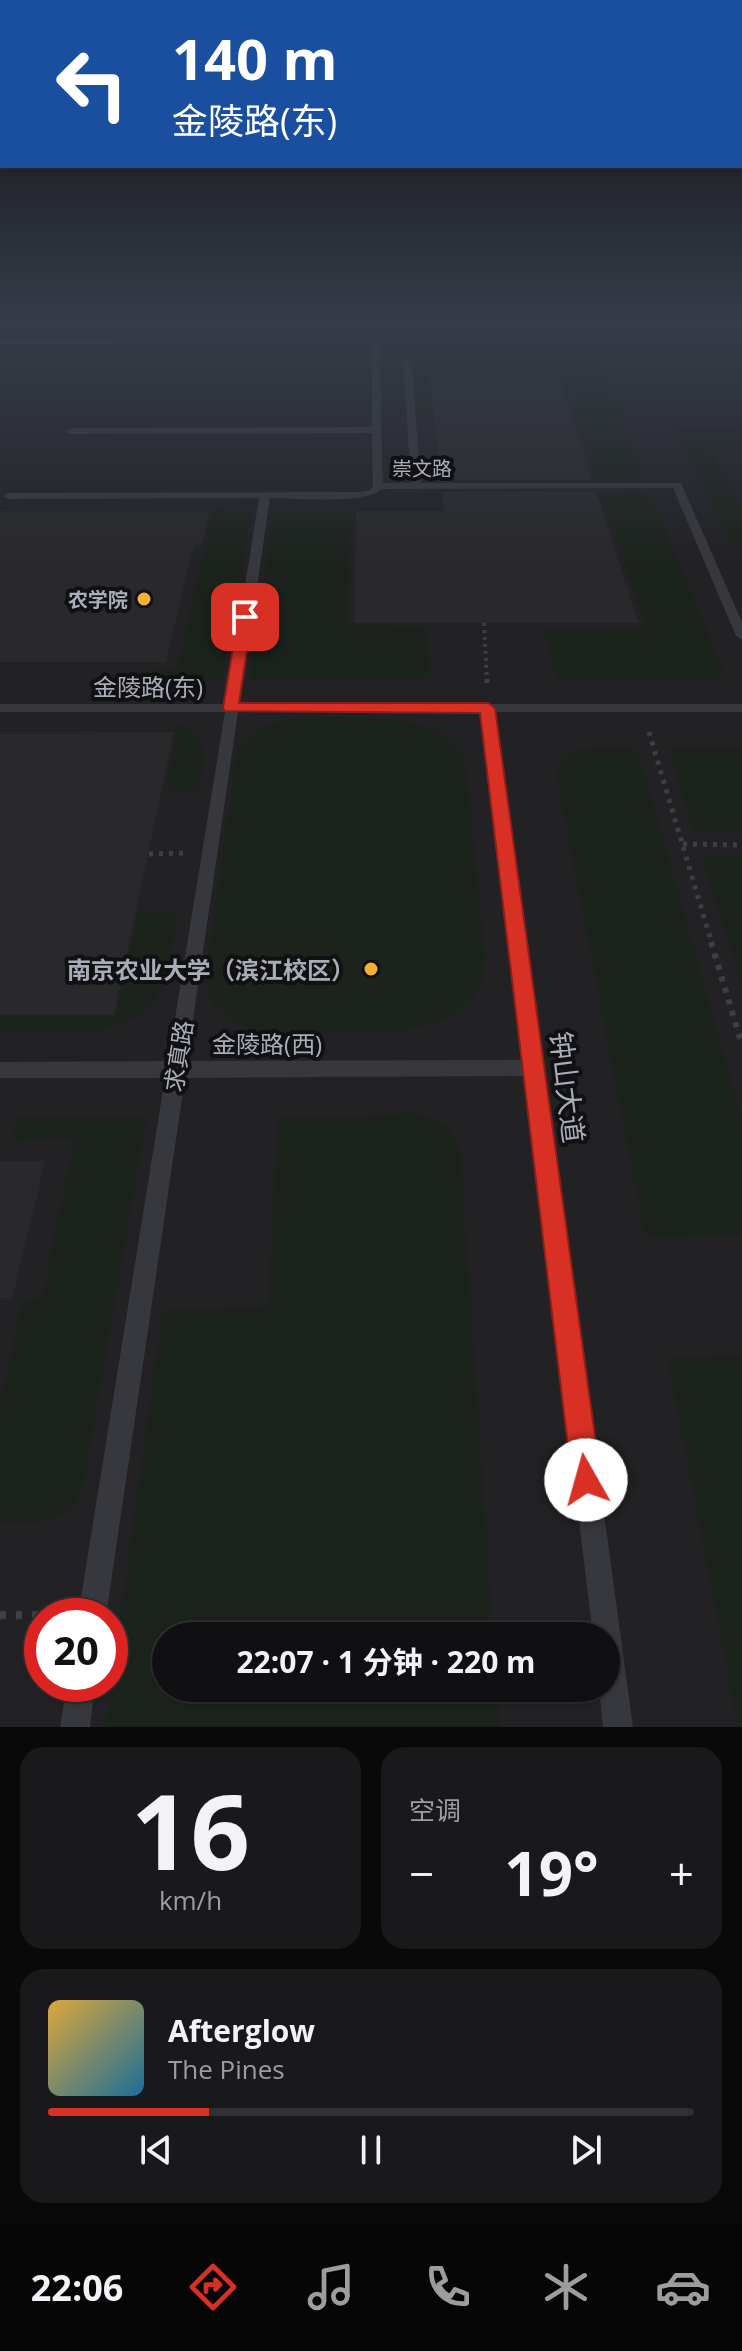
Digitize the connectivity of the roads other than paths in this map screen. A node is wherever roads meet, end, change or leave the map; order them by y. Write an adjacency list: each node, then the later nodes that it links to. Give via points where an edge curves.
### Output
1 (376, 404): 3 (lane)
2 (410, 404): 6 (lane)
3 (377, 430): 4 (lane); 5 (lane)
4 (70, 431)
5 (378, 486): 6 (lane, 崇文路); 7 (lane, 崇文路, via 361,495)
6 (416, 486): 9 (lane, 崇文路, via 677,485)
7 (265, 495): 8 (lane, 崇文路); 11 (lane, 求真路)
8 (8, 496)
9 (742, 636)
10 (0, 708): 11 (lane, 金陵路(东))
11 (230, 708): 12 (lane, 金陵路(东)); 16 (lane, 求真路)
12 (488, 708): 13 (lane); 14 (lane, 钟山大道)
13 (742, 708)
14 (533, 1068): 16 (lane, 金陵路(西)); 20 (lane, 钟山大道)
15 (0, 1070): 16 (lane, 金陵路(西))
16 (176, 1070): 17 (lane, 求真路)
17 (95, 1598)
18 (78, 1702): 19 (lane)
19 (75, 1727)
20 (618, 1727)

